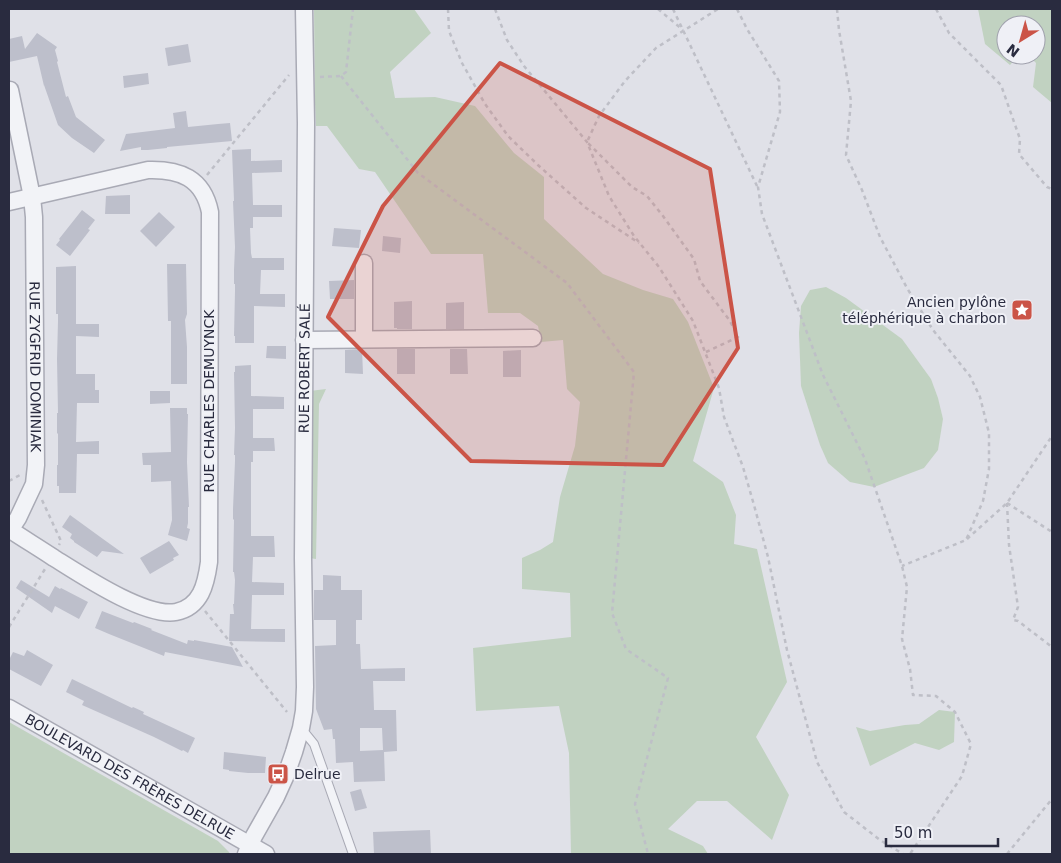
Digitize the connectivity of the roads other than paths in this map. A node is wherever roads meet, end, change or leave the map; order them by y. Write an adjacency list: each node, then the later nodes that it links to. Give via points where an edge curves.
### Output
1 (304, 9): 8 (street, RUE ROBERT SALÉ)
2 (10, 90): 3 (street, RUE ZYGFRID DOMINIAK)
3 (32, 197): 4 (street, RUE CHARLES DEMUYNCK); 9 (street, RUE ZYGFRID DOMINIAK, via 36,465 34,484 18,518); 9 (street, RUE CHARLES DEMUYNCK, via 162,169 187,177 208,201 209,562 206,581 196,600 188,607 176,612 155,610 94,583)
4 (9, 202)
5 (364, 263): 7 (street)
6 (533, 338): 7 (street)
7 (364, 339): 8 (street)
8 (304, 340): 11 (street, RUE ROBERT SALÉ, via 305,687)
9 (9, 529)
10 (9, 708): 12 (street, BOULEVARD DES FRÈRES DELRUE)
11 (301, 728): 12 (street, RUE ROBERT SALÉ, via 286,775); 14 (lane, via 314,744)
12 (248, 850): 13 (street, BOULEVARD DES FRÈRES DELRUE)
13 (266, 854)
14 (353, 854)

